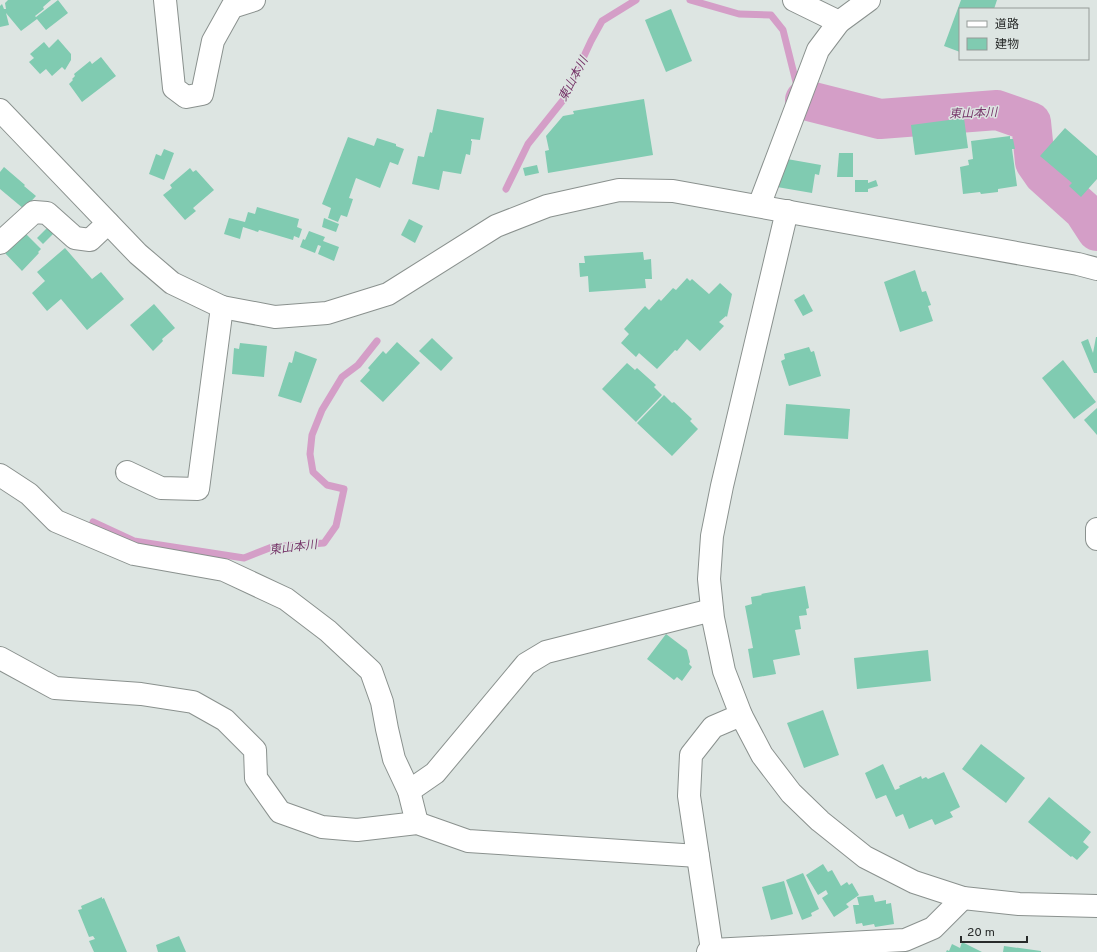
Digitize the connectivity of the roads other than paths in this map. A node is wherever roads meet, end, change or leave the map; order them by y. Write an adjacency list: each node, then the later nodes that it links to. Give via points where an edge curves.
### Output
1 (165, 0): 2 (street, via 174,88 186,97 202,94 213,41 232,7)
2 (254, 0)
3 (794, 0): 5 (street)
4 (869, 0): 5 (street)
5 (839, 22): 7 (street, via 818,50)
6 (0, 110): 9 (street)
7 (759, 206): 8 (street); 12 (street, via 673,191 619,190 547,206 496,226 388,294 327,313 275,317)
8 (787, 211): 11 (street); 17 (street, via 712,536 709,579)
9 (108, 223): 10 (street, via 90,240 74,238 47,213 34,212); 12 (street, via 138,254 172,283)
10 (0, 243)
11 (1097, 269)
12 (222, 307): 13 (street, via 198,490 161,488)
13 (127, 472)
14 (0, 475): 20 (street, via 29,494 56,521 134,554 224,570 286,599 328,631 371,671 382,702 394,759)
15 (1097, 529): 16 (street)
16 (1097, 539)
17 (712, 610): 19 (street, via 724,671); 20 (street, via 546,652 526,664 436,773)
18 (0, 658): 21 (street, via 55,688 141,694 193,702 225,720 256,750 256,778 280,812 322,827 343,829 357,830)
19 (741, 715): 22 (street, via 713,727 692,755 689,796); 23 (street, via 762,755 791,793 820,821 865,858 914,882)
20 (408, 791): 21 (street)
21 (417, 823): 22 (street, via 468,842)
22 (698, 856): 26 (street)
23 (963, 898): 24 (street, via 1019,904); 25 (street, via 933,928 905,940)
24 (1097, 906)
25 (875, 947): 26 (street)
26 (710, 951)

